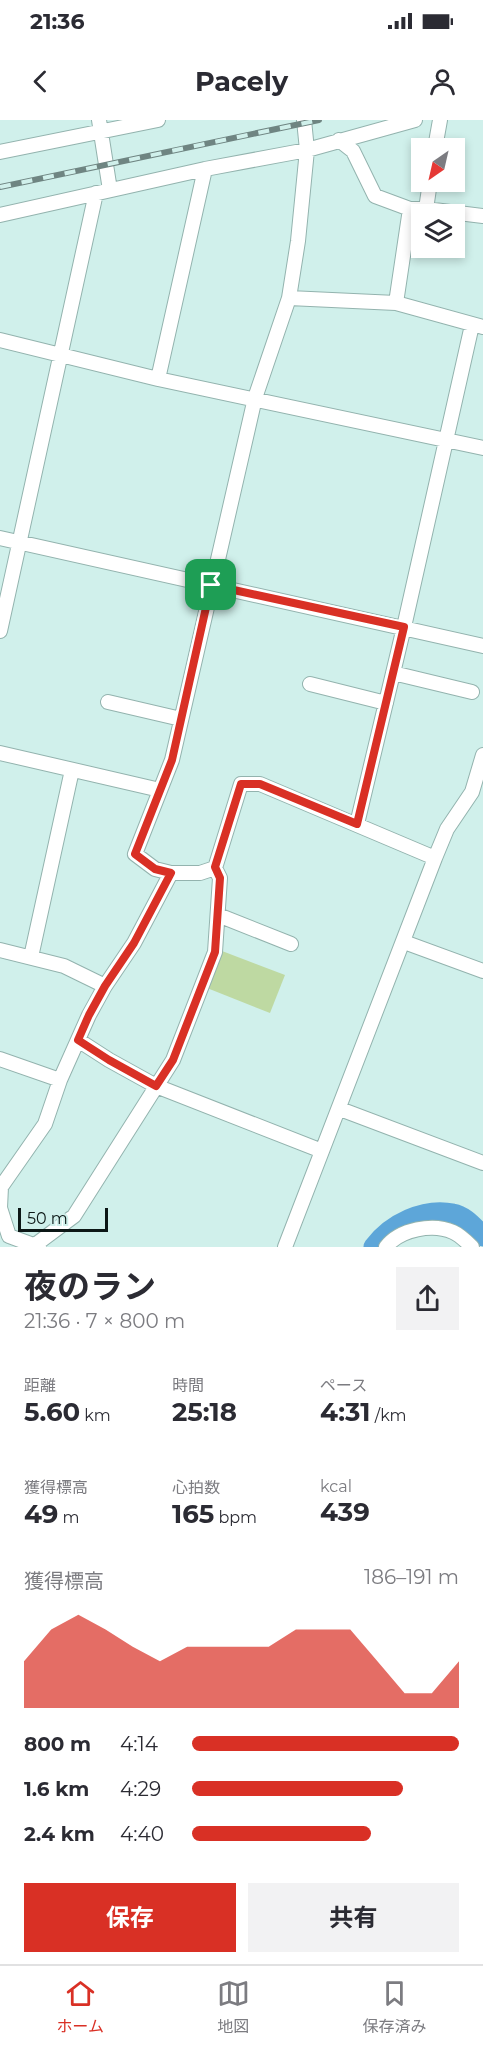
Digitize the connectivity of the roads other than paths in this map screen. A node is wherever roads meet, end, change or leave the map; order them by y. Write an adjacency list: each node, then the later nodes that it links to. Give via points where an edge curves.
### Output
1 (158, 120): 5 (street)
2 (304, 120): 8 (street)
3 (415, 120): 7 (street)
4 (440, 120): 6 (street)
5 (99, 126): 9 (street); 11 (street)
6 (437, 138)
7 (339, 140): 8 (street); 12 (street, via 353,151 375,196)
8 (307, 150): 10 (street); 16 (street)
9 (0, 152)
10 (205, 170): 11 (street); 21 (street)
11 (103, 191): 14 (street); 20 (street)
12 (410, 208): 17 (street)
13 (465, 214): 15 (street)
14 (0, 215)
15 (483, 216)
16 (289, 298): 17 (street); 22 (street)
17 (396, 303): 18 (street)
18 (477, 326): 23 (street)
19 (0, 340): 20 (street)
20 (62, 354): 21 (street); 26 (street)
21 (158, 379): 22 (street)
22 (255, 398): 23 (street); 27 (street)
23 (446, 440): 24 (street); 28 (street)
24 (483, 448)
25 (0, 538): 26 (street)
26 (20, 542): 27 (street); 29 (street)
27 (211, 585): 28 (street); 36 (street)
28 (404, 627): 30 (street); 31 (street)
29 (0, 631)
30 (483, 646)
31 (393, 673): 33 (street); 35 (street)
32 (310, 684): 35 (street)
33 (472, 692)
34 (108, 702): 36 (street)
35 (386, 703): 41 (street)
36 (181, 719): 40 (street, via 172,760)
37 (0, 753): 39 (street)
38 (483, 754): 42 (street, via 472,792 447,828)
39 (72, 770): 40 (street); 49 (street)
40 (160, 789): 44 (street, via 135,854 155,869)
41 (357, 824): 42 (street); 43 (street, via 260,784 241,784)
42 (435, 858): 46 (street)
43 (215, 867): 44 (street, via 200,873); 45 (street, via 220,878)
44 (171, 873): 51 (street, via 134,943)
45 (218, 915): 47 (street); 55 (street, via 215,952 173,1060)
46 (404, 942): 50 (street); 56 (street)
47 (291, 944)
48 (0, 950): 49 (street)
49 (31, 957): 51 (street, via 64,966)
50 (483, 971)
51 (105, 986): 52 (street)
52 (78, 1040): 54 (street); 55 (street)
53 (0, 1059): 54 (street)
54 (60, 1080): 59 (street, via 45,1124)
55 (156, 1086): 57 (street); 61 (street, via 74,1216)
56 (340, 1108): 57 (street); 58 (street)
57 (322, 1151): 62 (street)
58 (483, 1163)
59 (0, 1187): 60 (street)
60 (7, 1241): 61 (street)
61 (37, 1246)
62 (285, 1247)
63 (386, 1247): 64 (street, via 402,1233 438,1228 453,1232)
64 (472, 1247)

